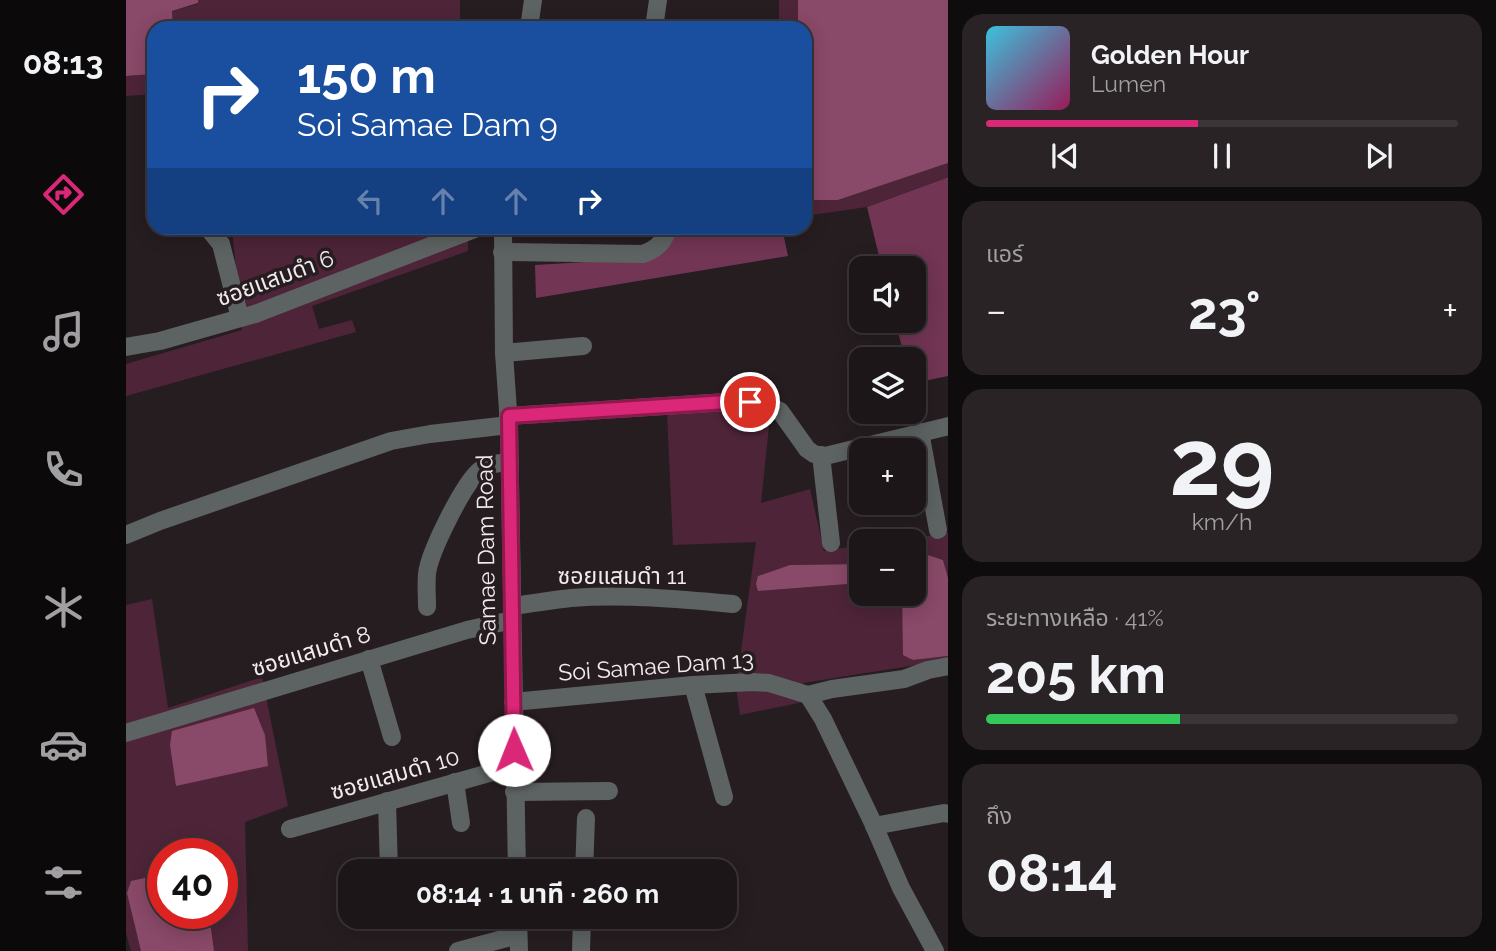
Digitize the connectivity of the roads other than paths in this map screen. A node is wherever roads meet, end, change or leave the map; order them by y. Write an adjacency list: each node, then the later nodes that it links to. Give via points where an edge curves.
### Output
1 (533, 0): 3 (street)
2 (658, 0): 4 (street)
3 (530, 21)
4 (655, 21)
5 (214, 235): 10 (street, via 221,244)
6 (459, 235): 10 (street, ซอยแสมดำ 6)
7 (503, 235): 9 (street, Samae Dam Road)
8 (665, 235): 9 (street, via 655,250 643,254)
9 (502, 252): 13 (street, Samae Dam Road)
10 (240, 318): 12 (street, ซอยแสมดำ 6)
11 (583, 346): 13 (street)
12 (126, 347)
13 (504, 353): 14 (street, Samae Dam Road)
14 (509, 421): 17 (street, via 762,403 780,411 807,449); 18 (street, Samae Dam Road); 20 (street, via 391,442)
15 (948, 426): 16 (street)
16 (920, 432): 17 (street); 19 (street)
17 (821, 455): 21 (street)
18 (510, 462): 23 (street, via 480,469 468,484 433,551 427,573); 24 (street, Samae Dam Road)
19 (938, 530)
20 (126, 535)
21 (831, 542)
22 (733, 604): 24 (street, ซอยแสมดำ 11, via 664,597 569,598)
23 (427, 607)
24 (512, 613): 25 (street, ซอยแสมดำ 8); 29 (street, Samae Dam Road)
25 (369, 659): 30 (street, ซอยแสมดำ 8); 31 (street)
26 (948, 666): 28 (street, via 904,679)
27 (692, 685): 28 (street, Soi Samae Dam 13, via 769,683); 29 (street, Soi Samae Dam 13); 36 (street)
28 (808, 695): 41 (street)
29 (513, 702): 32 (street, Samae Dam Road)
30 (126, 733)
31 (392, 737)
32 (514, 766): 33 (street, ซอยแสมดำ 10); 35 (street, Samae Dam Road)
33 (456, 782): 37 (street, ซอยแสมดำ 10); 40 (street)
34 (609, 791): 35 (street)
35 (514, 792): 44 (street, Samae Dam Road)
36 (724, 797)
37 (387, 801): 42 (street, ซอยแสมดำ 10); 43 (street)
38 (948, 814): 41 (street)
39 (586, 818): 45 (street)
40 (461, 823)
41 (874, 826): 50 (street)
42 (290, 829)
43 (388, 859)
44 (517, 859)
45 (584, 859)
46 (581, 929): 49 (street)
47 (518, 934): 48 (street)
48 (458, 951)
49 (580, 951)
50 (935, 951)

